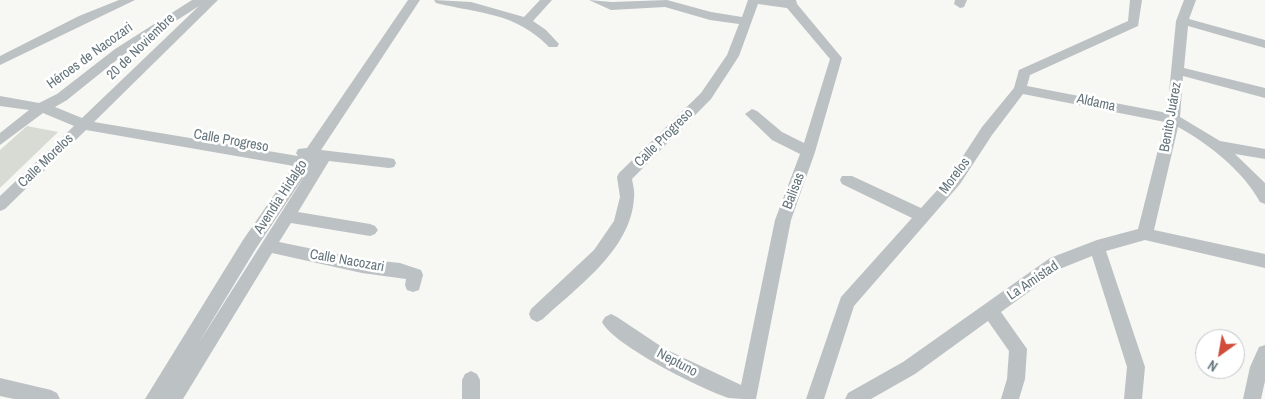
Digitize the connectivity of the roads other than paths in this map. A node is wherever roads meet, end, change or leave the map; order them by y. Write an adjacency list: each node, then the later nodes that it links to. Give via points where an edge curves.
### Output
1 (129, 0): 17 (street)
2 (200, 0): 22 (street, Héroes de Nacozari, via 119,52 62,97)
3 (212, 0): 25 (street, 20 de Noviembre)
4 (414, 0): 30 (street, Avendia Hidalgo)
5 (440, 0): 12 (street)
6 (546, 0): 12 (street)
7 (595, 0): 13 (street, via 611,6 665,3 710,16)
8 (756, 0): 11 (street); 13 (street)
9 (1136, 0): 19 (street, Morelos, via 1134,23 1024,73)
10 (1190, 0): 14 (street, Benito Juárez)
11 (790, 2): 28 (street, Balisas, via 836,58)
12 (527, 21): 15 (street)
13 (746, 21): 44 (street, Calle Progreso, via 733,56 706,96 624,177 627,197 621,222 600,255)
14 (1182, 21): 16 (street); 18 (street, Benito Juárez)
15 (553, 44)
16 (1265, 44)
17 (0, 61)
18 (1179, 71): 20 (street); 24 (street, Benito Juárez)
19 (1020, 88): 24 (street, Aldama); 35 (street, Morelos, via 955,180)
20 (1265, 93)
21 (0, 101): 22 (street, Calle Progreso)
22 (40, 108): 25 (street, Calle Progreso); 26 (street, Héroes de Nacozari)
23 (752, 114): 28 (street, via 777,136)
24 (1173, 119): 27 (street, Aldama, via 1192,127); 38 (street, Benito Juárez)
25 (82, 120): 30 (street, Calle Progreso); 34 (street, Calle Morelos)
26 (0, 140)
27 (1220, 146): 29 (street); 33 (street)
28 (808, 152): 49 (street, Balisas, via 783,220)
29 (1265, 154)
30 (314, 160): 31 (street, Calle Progreso); 36 (street, Avendia Hidalgo); 51 (street, Avendia Hidalgo, via 248,245)
31 (389, 163)
32 (847, 180): 35 (street)
33 (1265, 195)
34 (0, 205)
35 (923, 216): 54 (street, Morelos, via 847,302)
36 (288, 217): 37 (street); 39 (street, Avendia Hidalgo)
37 (370, 230)
38 (1145, 234): 40 (street, La Amistad); 41 (street, La Amistad)
39 (268, 246): 42 (street, Calle Nacozari, via 362,266 400,270 415,275); 52 (street, Avendia Hidalgo)
40 (1097, 247): 43 (street, La Amistad, via 1056,263); 57 (street, via 1136,367)
41 (1265, 261)
42 (413, 286)
43 (990, 310): 55 (street, La Amistad, via 909,368); 56 (street, via 1018,349 1016,379)
44 (537, 314)
45 (611, 322): 49 (street, Neptuno, via 628,337 684,369)
46 (1265, 353): 58 (street)
47 (471, 380): 53 (street)
48 (0, 387): 50 (street)
49 (747, 398)
50 (51, 399)
51 (154, 399)
52 (173, 399)
53 (471, 399)
54 (815, 399)
55 (854, 399)
56 (1010, 399)
57 (1132, 399)
58 (1252, 399)

